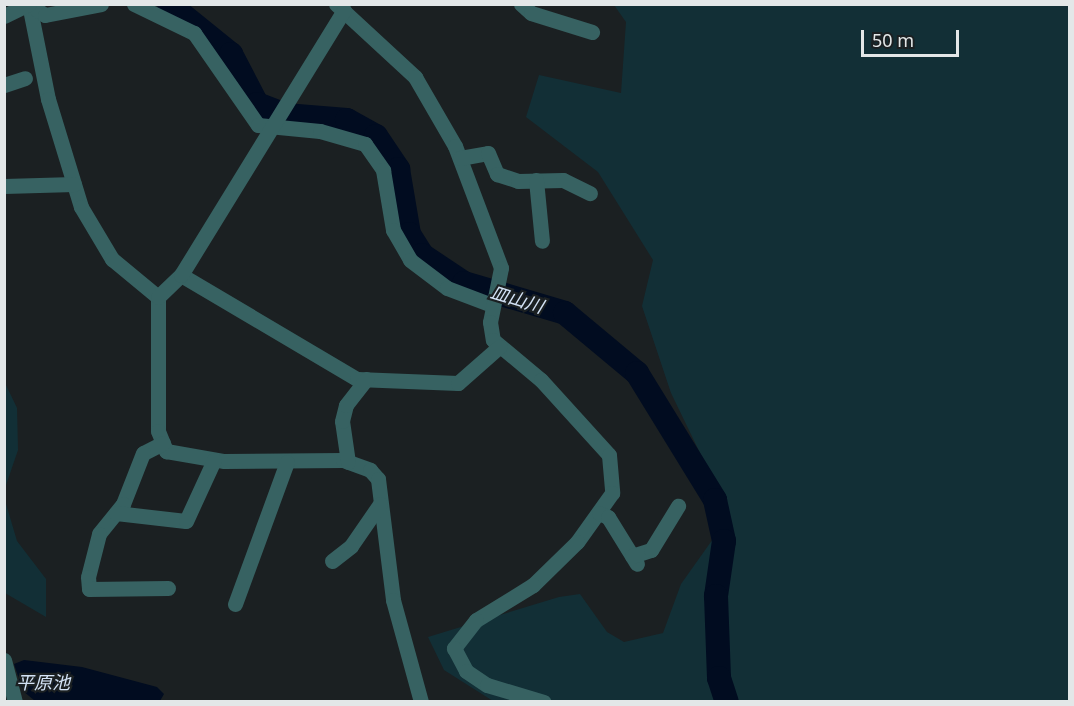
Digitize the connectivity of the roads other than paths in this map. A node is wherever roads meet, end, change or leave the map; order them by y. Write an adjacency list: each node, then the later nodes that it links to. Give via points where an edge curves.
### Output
1 (29, 4): 2 (street, via 45,15); 6 (street); 13 (street, via 48,99)
2 (101, 4)
3 (134, 4): 10 (street, via 194,33 221,65 246,114)
4 (520, 4): 7 (street, via 531,13)
5 (340, 7): 10 (street); 11 (street, via 415,77)
6 (4, 16)
7 (592, 32)
8 (25, 78): 9 (street)
9 (4, 85)
10 (266, 129): 17 (street); 19 (street, via 320,131 364,144 383,170 393,230 410,260 447,288)
11 (460, 158): 12 (street, via 488,153 498,174); 19 (street, via 501,268)
12 (536, 180): 15 (street, via 563,180); 16 (street)
13 (74, 184): 14 (street); 18 (street, via 104,249)
14 (4, 186)
15 (590, 193)
16 (542, 241)
17 (181, 275): 18 (street); 21 (street, via 357,380)
18 (158, 297): 22 (street, via 158,431)
19 (492, 305): 20 (street, via 490,322)
20 (500, 347): 21 (street, via 458,383); 29 (street, via 541,380 609,455 612,493)
21 (366, 379): 25 (street, via 346,405 342,421)
22 (163, 443): 23 (street, via 180,457); 28 (street, via 143,453)
23 (214, 460): 24 (street); 28 (street, via 186,521)
24 (287, 462): 25 (street); 32 (street)
25 (348, 462): 26 (street, via 370,470)
26 (380, 504): 30 (street, via 351,546); 35 (street, via 393,600)
27 (678, 506): 29 (street, via 651,549 634,560 608,517)
28 (116, 513): 31 (street, via 99,534 89,589)
29 (599, 513): 36 (street, via 533,585 456,639 454,648 466,671 488,684)
30 (332, 561)
31 (168, 588)
32 (235, 604)
33 (4, 660): 34 (street)
34 (15, 702)
35 (421, 702)
36 (544, 702)

